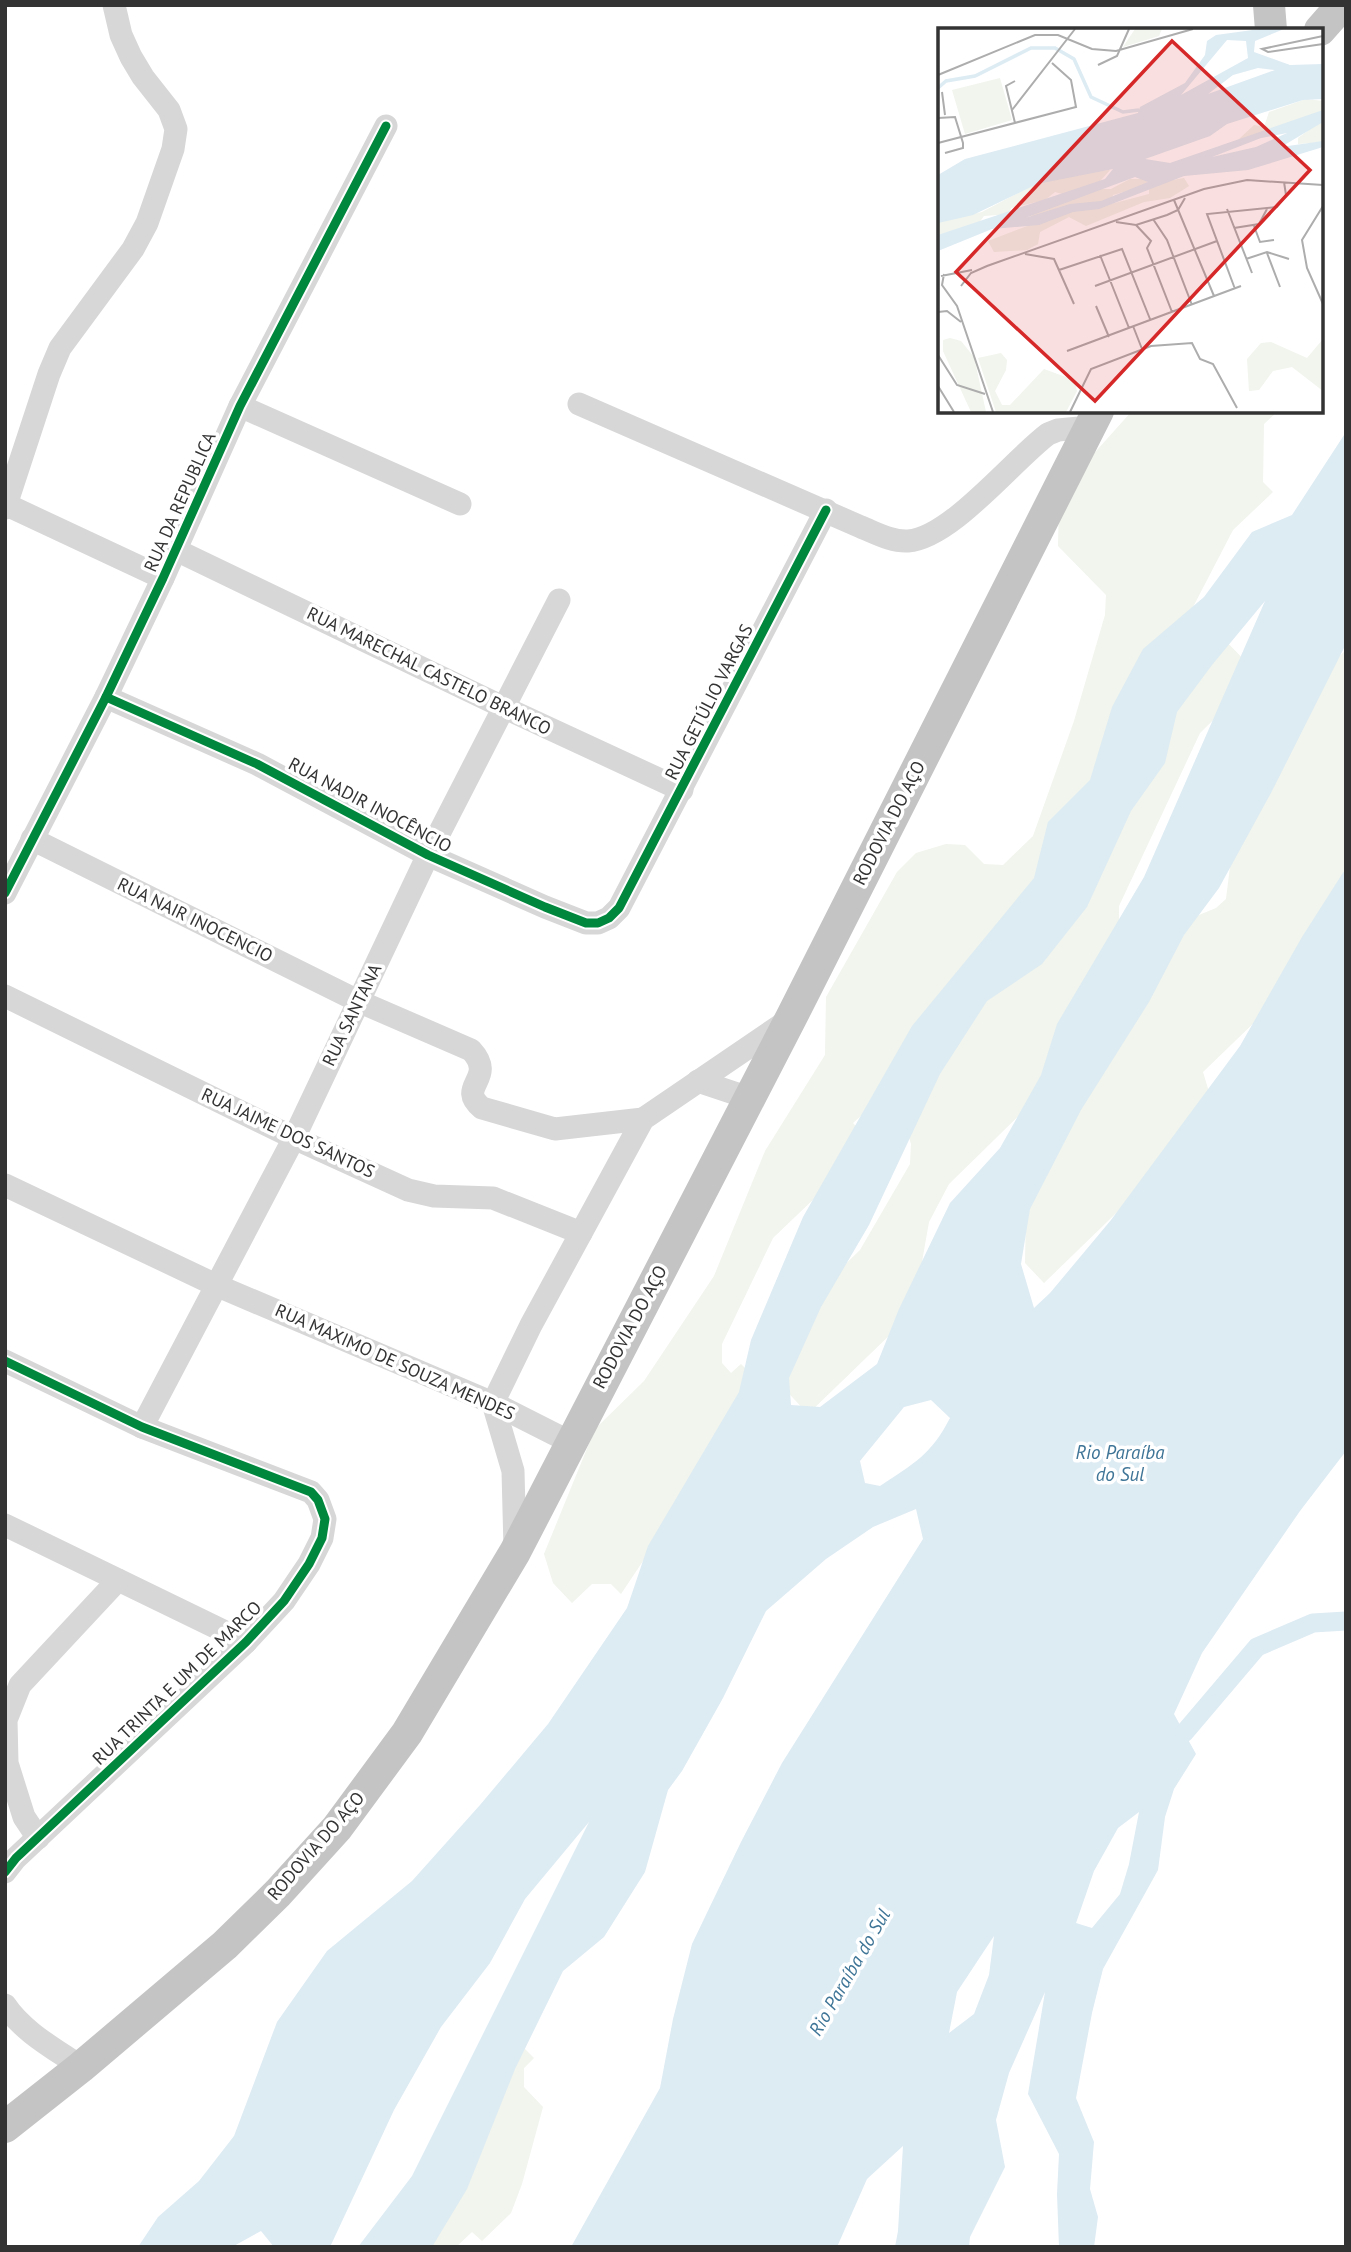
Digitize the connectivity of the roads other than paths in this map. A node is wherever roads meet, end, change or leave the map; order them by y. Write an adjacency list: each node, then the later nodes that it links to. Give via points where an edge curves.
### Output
1 (114, 5): 11 (street, via 131,57 169,110 176,129 173,149 133,249 60,348)
2 (1269, 5): 4 (highway)
3 (1342, 5): 5 (highway)
4 (1271, 28)
5 (1322, 28)
6 (386, 126): 8 (street, RUA DA REPUBLICA)
7 (579, 404): 12 (street)
8 (240, 406): 10 (street); 13 (street, RUA DA REPUBLICA)
9 (1094, 419): 12 (street, via 1048,434 971,504 922,538 890,538); 25 (highway, RODOVIA DO AÇO)
10 (460, 505)
11 (6, 507): 14 (street)
12 (826, 510): 18 (street, RUA GETÚLIO VARGAS)
13 (176, 550): 14 (street, RUA DA REPUBLICA); 17 (street, RUA MARECHAL CASTELO BRANCO)
14 (163, 578): 16 (street, RUA DA REPUBLICA)
15 (559, 600): 17 (street, RUA SANTANA)
16 (106, 697): 19 (street, RUA DA REPUBLICA); 20 (street, RUA NADIR INOCÊNCIO, via 257,764)
17 (503, 707): 18 (street, RUA MARECHAL CASTELO BRANCO); 20 (street, RUA SANTANA)
18 (682, 790): 22 (street, RUA GETÚLIO VARGAS)
19 (32, 839): 21 (street, RUA DA REPUBLICA); 24 (street, RUA NAIR INOCENCIO)
20 (428, 855): 22 (street, RUA NADIR INOCÊNCIO, via 586,923 609,918); 24 (street, RUA SANTANA)
21 (5, 893)
22 (619, 908)
23 (5, 996): 29 (street, RUA JAIME DOS SANTOS)
24 (358, 1001): 28 (street, RUA NAIR INOCENCIO, via 471,1050 481,1069 472,1093 482,1108 555,1129); 29 (street, RUA SANTANA)
25 (791, 1018): 26 (street); 27 (highway, RODOVIA DO AÇO)
26 (698, 1080): 27 (street); 28 (street)
27 (750, 1098): 36 (highway, RODOVIA DO AÇO)
28 (643, 1119): 31 (street)
29 (294, 1138): 31 (street, RUA JAIME DOS SANTOS, via 415,1192 493,1198); 32 (street, RUA SANTANA)
30 (5, 1185): 32 (street)
31 (581, 1233): 34 (street)
32 (218, 1286): 34 (street, RUA MAXIMO DE SOUZA MENDES); 35 (street, RUA SANTANA)
33 (5, 1361): 35 (street, RUA TRINTA E UM DE MARCO)
34 (493, 1403): 36 (street, RUA MAXIMO DE SOUZA MENDES); 38 (street, via 513,1471)
35 (142, 1427): 40 (street, RUA TRINTA E UM DE MARCO, via 311,1492 318,1500 325,1519 322,1538 309,1564 284,1601)
36 (570, 1442): 38 (highway, RODOVIA DO AÇO)
37 (5, 1525): 39 (street)
38 (515, 1552): 45 (highway, RODOVIA DO AÇO, via 407,1733 337,1828 225,1945)
39 (118, 1580): 40 (street); 41 (street)
40 (246, 1642): 42 (street, RUA TRINTA E UM DE MARCO)
41 (12, 1681): 42 (street, via 6,1720 7,1763 24,1817)
42 (38, 1838): 43 (street, RUA TRINTA E UM DE MARCO)
43 (5, 1872)
44 (5, 2005): 45 (street, via 30,2032)
45 (81, 2067): 46 (highway, RODOVIA DO AÇO)
46 (5, 2127)

